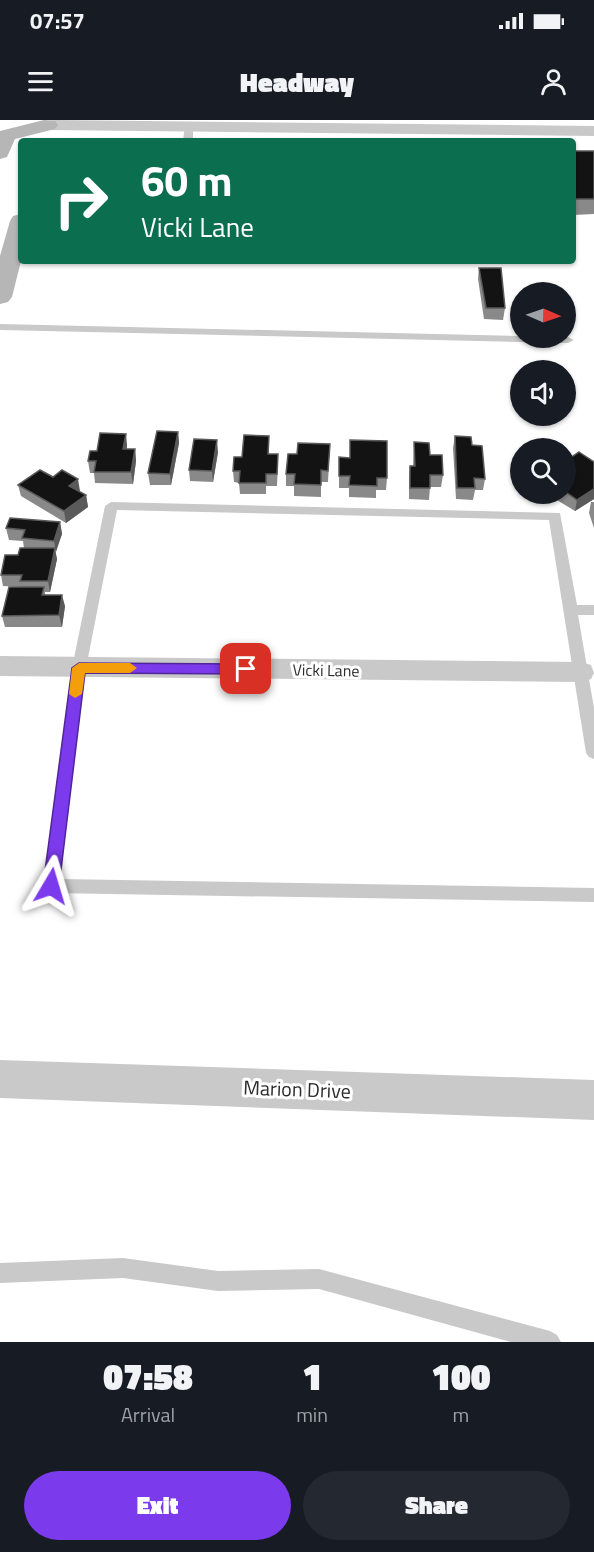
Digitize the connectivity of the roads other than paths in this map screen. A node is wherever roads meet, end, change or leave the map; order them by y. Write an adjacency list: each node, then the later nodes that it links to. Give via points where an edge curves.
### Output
1 (46, 128): 3 (street); 4 (main road, via 6,135)
2 (594, 131): 3 (street)
3 (189, 133)
4 (0, 153)
5 (18, 232): 6 (main road)
6 (0, 297)
7 (0, 327): 8 (lane)
8 (510, 339)
9 (570, 610): 10 (lane); 12 (lane, via 555,516 111,506); 13 (lane)
10 (594, 610)
11 (0, 666): 12 (street, Vicki Lane)
12 (79, 668): 13 (street, Vicki Lane); 15 (lane, via 51,886)
13 (581, 672): 14 (lane)
14 (594, 753)
15 (594, 896)
16 (0, 1079): 17 (street, Marion Drive)
17 (594, 1100)
18 (0, 1273): 19 (lane, via 123,1268 218,1281 319,1278)
19 (550, 1342)

